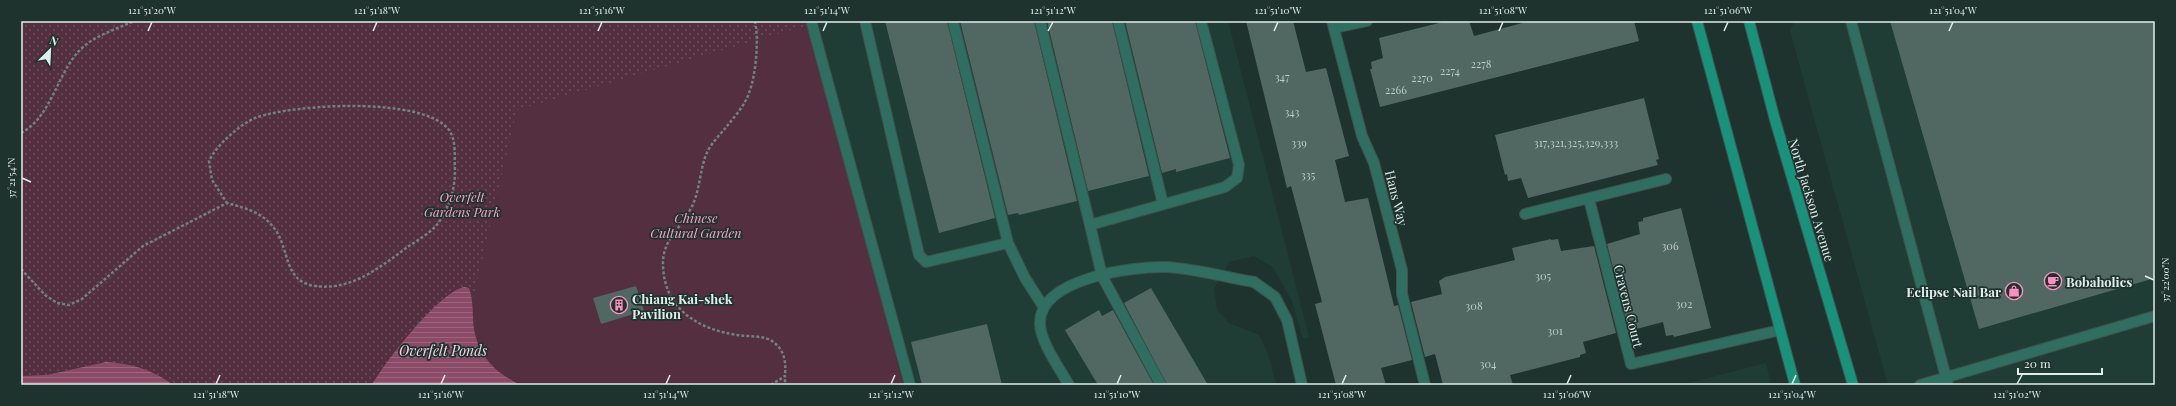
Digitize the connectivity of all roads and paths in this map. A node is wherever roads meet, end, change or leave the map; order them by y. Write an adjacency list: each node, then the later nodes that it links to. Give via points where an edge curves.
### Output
1 (134, 21): 16 (path, via 88,42 67,67 40,118 32,127)
2 (755, 21): 29 (path, via 757,43 749,94 706,155 694,203 671,235 664,249 663,265 665,284 674,303 690,318 710,330 764,337 773,342 781,350 786,361)
3 (865, 21): 23 (street, via 919,255 926,262)
4 (953, 21): 23 (street)
5 (1040, 21): 22 (street)
6 (1118, 21): 20 (street)
7 (1201, 21): 20 (street, via 1239,165 1237,178 1225,187)
8 (1367, 21): 14 (street)
9 (1697, 21): 28 (main road)
10 (1749, 21): 15 (main road, North Jackson Avenue)
11 (1755, 21): 15 (main road)
12 (1851, 21): 30 (street)
13 (812, 24): 33 (street)
14 (1333, 25): 37 (street, Hans Way, via 1362,136 1374,163 1402,270 1402,294)
15 (1752, 32): 39 (main road, North Jackson Avenue, via 1775,120)
16 (21, 133)
17 (1666, 180): 18 (street)
18 (1589, 198): 21 (street); 28 (street, Cravens Court, via 1631,364)
19 (227, 203): 19 (path, via 212,180 209,161 219,146 247,122 266,115 343,105 383,106 432,117 442,122 454,140 455,182 451,198 434,228 374,271 349,284 330,287 304,283 294,276 282,240 274,227 259,214); 24 (path, via 143,246 82,299 69,305 57,303 45,295)
20 (1163, 204): 22 (street)
21 (1525, 214)
22 (1090, 225): 25 (street)
23 (1008, 243): 26 (street, via 1025,278)
24 (21, 269)
25 (1102, 276): 26 (street, via 1082,280 1054,295); 35 (street); 36 (street, via 1139,268 1168,267 1254,282 1275,298 1287,320)
26 (1044, 306): 34 (street, via 1040,322 1042,336)
27 (2155, 316): 30 (street)
28 (1780, 330): 38 (main road)
29 (785, 376): 31 (path); 32 (path)
30 (1947, 381): 40 (street)
31 (771, 385)
32 (785, 385)
33 (910, 385)
34 (1069, 385)
35 (1161, 385)
36 (1302, 385)
37 (1425, 385)
38 (1795, 385)
39 (1853, 385)
40 (1920, 385)

